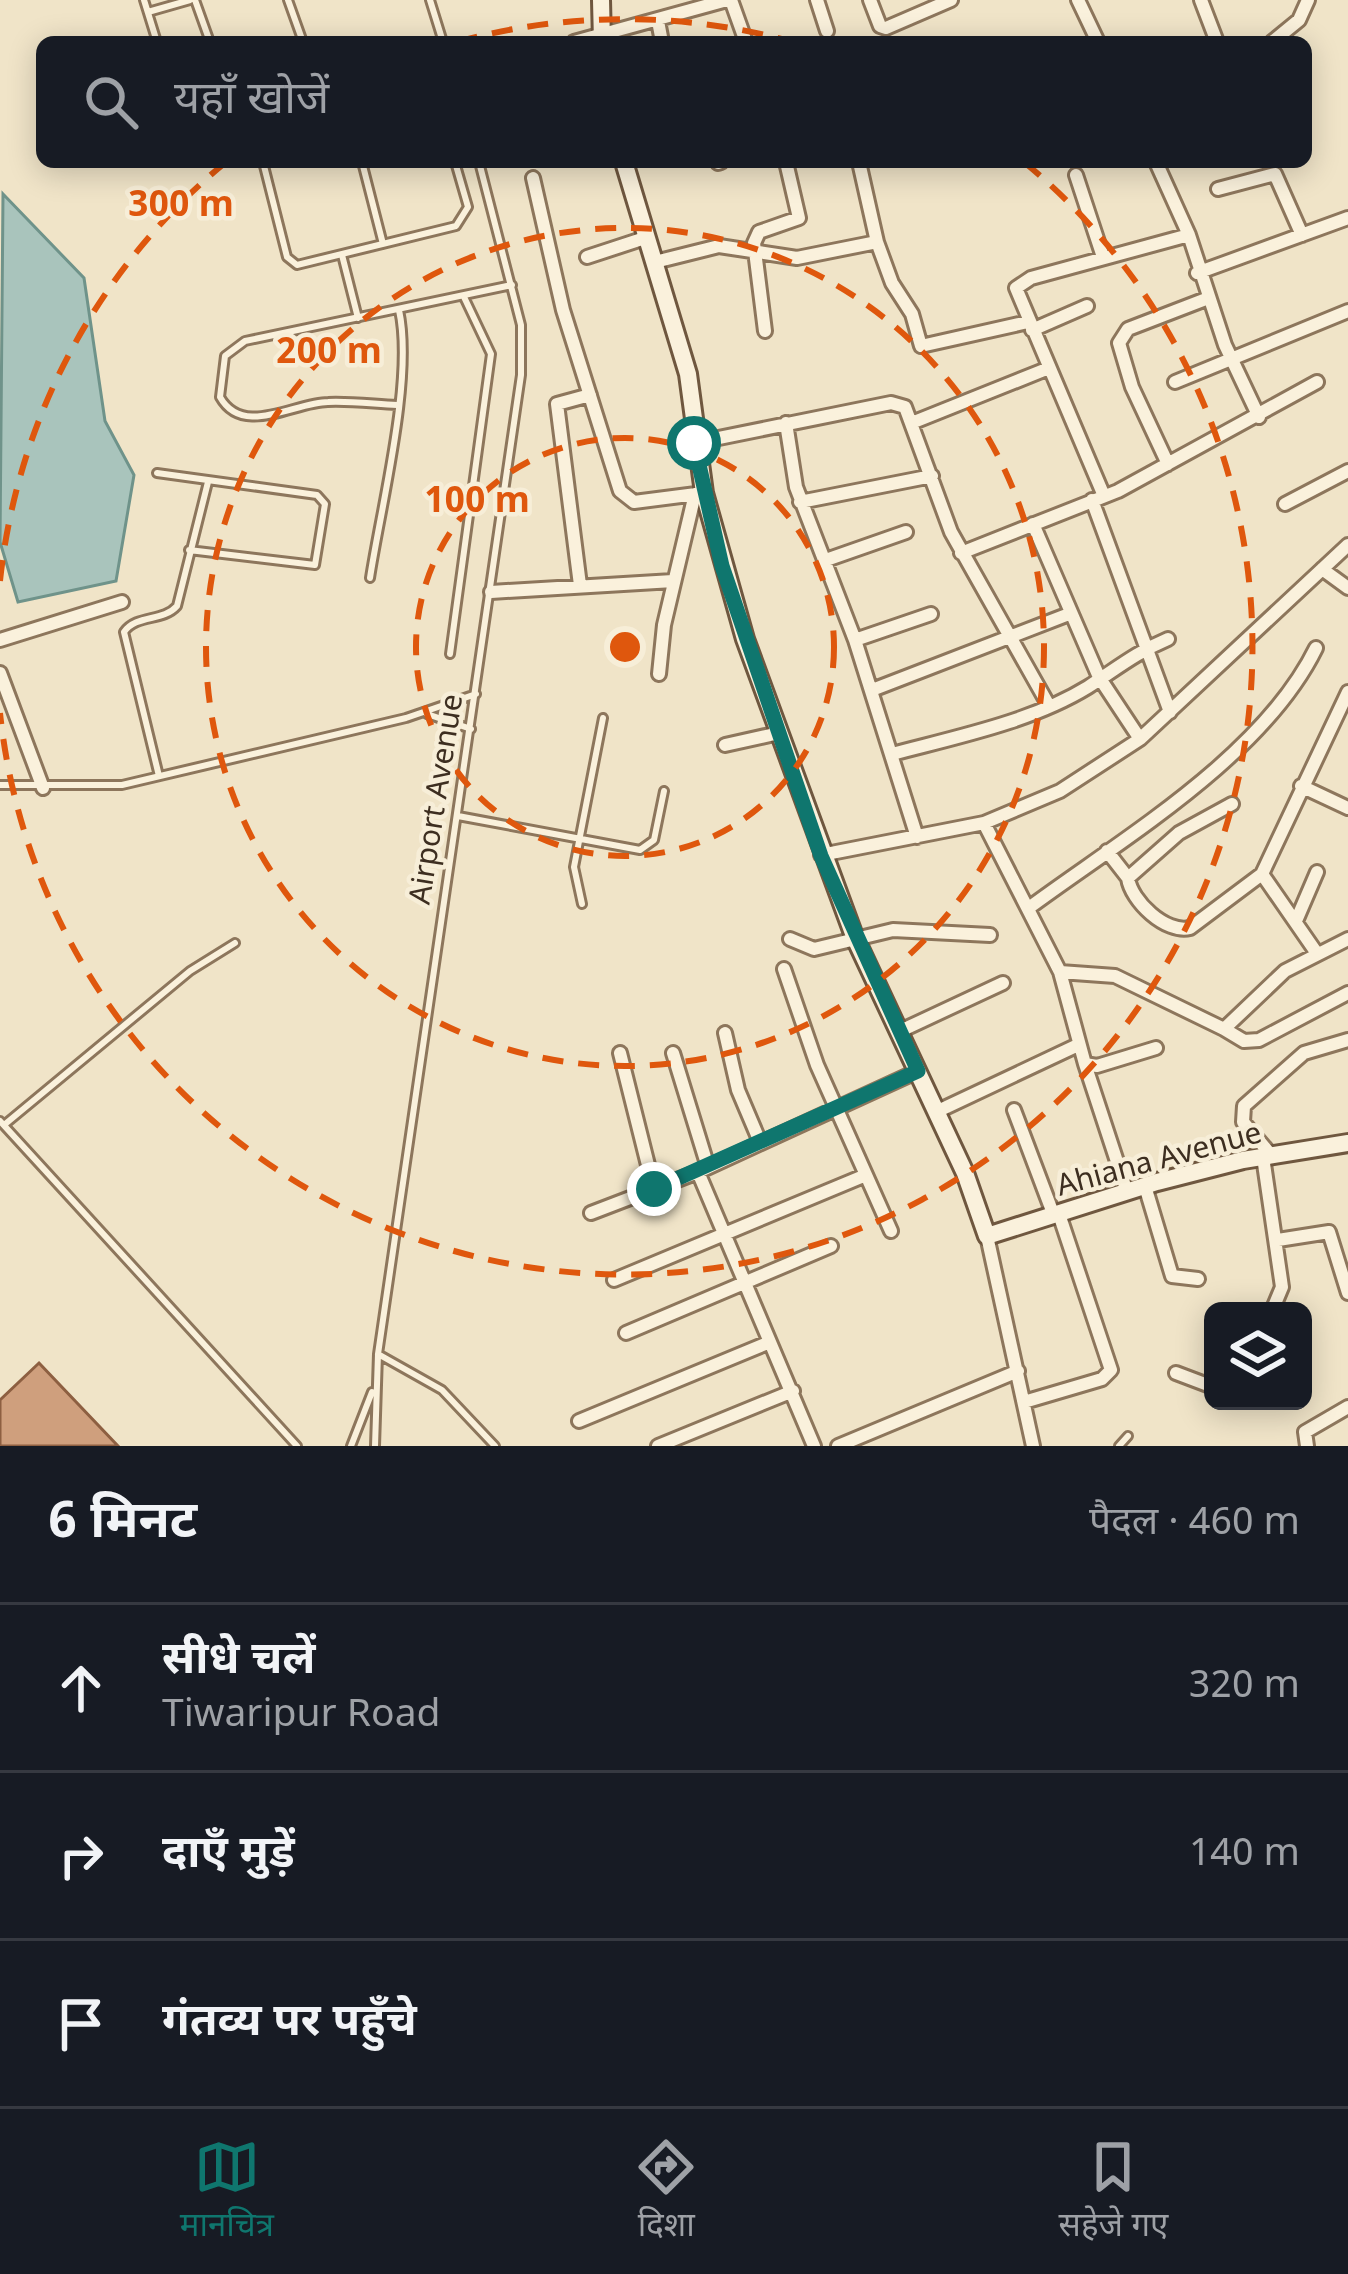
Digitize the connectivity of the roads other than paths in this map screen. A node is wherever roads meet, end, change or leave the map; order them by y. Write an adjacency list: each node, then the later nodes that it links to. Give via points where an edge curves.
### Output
1 (145, 0): 13 (lane)
2 (193, 0): 13 (lane); 17 (lane)
3 (288, 0): 18 (lane)
4 (430, 0): 19 (lane)
5 (601, 0): 20 (street)
6 (729, 0): 14 (street); 23 (street)
7 (817, 0): 15 (street)
8 (870, 0): 9 (street, via 886,28)
9 (951, 0)
10 (1078, 0): 24 (street)
11 (1201, 0): 25 (street)
12 (1308, 0): 26 (street)
13 (148, 12): 16 (lane)
14 (658, 21): 21 (street); 22 (street)
15 (827, 31)
16 (156, 36)
17 (208, 36)
18 (301, 36)
19 (440, 36)
20 (602, 36)
21 (611, 36)
22 (661, 36)
23 (744, 36)
24 (1095, 36)
25 (1214, 36)
26 (1279, 36)
27 (264, 168): 45 (lane, via 292,263)
28 (363, 168): 43 (lane)
29 (456, 168): 43 (lane, via 468,207 464,221)
30 (481, 168): 50 (lane, Airport Avenue)
31 (626, 168): 41 (street)
32 (787, 168): 44 (street, via 799,218 759,232)
33 (860, 168): 42 (street)
34 (1159, 168): 39 (street)
35 (1076, 175): 47 (street)
36 (532, 178): 63 (street)
37 (1218, 189): 40 (street, via 1275,174)
38 (1348, 218): 40 (street)
39 (1189, 235): 47 (street); 49 (street)
40 (1302, 236): 49 (street)
41 (648, 237): 46 (street); 48 (street)
42 (877, 242): 44 (street, via 796,258); 57 (street, via 923,347)
43 (382, 244): 45 (lane)
44 (753, 253): 48 (street, via 719,247); 58 (street)
45 (342, 255): 56 (lane)
46 (587, 257)
47 (1103, 257): 57 (street, via 1020,283 1016,293)
48 (655, 262): 68 (street, via 688,374)
49 (1197, 273): 52 (street)
50 (512, 286): 51 (lane); 89 (lane, Airport Avenue, via 521,375)
51 (464, 297): 54 (lane); 99 (lane, via 491,354)
52 (1206, 299): 59 (street); 69 (street, via 1128,329 1118,343)
53 (1087, 306): 57 (street)
54 (399, 310): 56 (lane); 64 (lane)
55 (1348, 310): 59 (street)
56 (358, 318): 64 (lane, via 237,344 225,356 220,397 227,408 264,417 324,401)
57 (1030, 326): 60 (street)
58 (765, 331)
59 (1232, 360): 61 (street); 65 (street)
60 (1049, 368): 66 (street); 75 (street)
61 (1174, 382)
62 (1317, 382): 65 (street)
63 (590, 394): 74 (street, via 624,497); 87 (street, via 557,404)
64 (397, 405): 85 (lane)
65 (1259, 417): 69 (street)
66 (914, 422): 67 (street, via 892,403); 72 (street)
67 (785, 423): 68 (street); 76 (street)
68 (694, 443): 74 (street)
69 (1168, 464): 75 (street)
70 (1348, 471): 77 (street)
71 (158, 473): 73 (lane)
72 (932, 476): 76 (street); 82 (street)
73 (209, 481): 81 (lane); 81 (lane, via 322,498 321,557 312,566)
74 (699, 494): 86 (street); 111 (street)
75 (1098, 498): 78 (street); 97 (street)
76 (800, 502): 83 (street)
77 (1285, 504)
78 (1033, 524): 82 (street); 92 (street)
79 (906, 532): 83 (street)
80 (1348, 545): 84 (street)
81 (189, 550): 115 (lane, via 174,611 124,632)
82 (961, 553): 96 (street)
83 (826, 560): 95 (street)
84 (1322, 569): 88 (street); 107 (street)
85 (370, 578)
86 (673, 581): 87 (street); 101 (street)
87 (580, 585): 89 (street)
88 (1348, 588)
89 (490, 592): 105 (lane, Airport Avenue)
90 (122, 602): 94 (street)
91 (931, 614): 95 (street)
92 (1069, 614): 96 (street); 102 (street)
93 (1168, 639): 97 (street)
94 (0, 640)
95 (855, 640): 103 (street)
96 (1009, 641): 103 (street, via 1002,636); 106 (street)
97 (1148, 647): 102 (street); 107 (street)
98 (1316, 648): 126 (street, via 1273,712)
99 (450, 654)
100 (0, 674): 118 (street)
101 (659, 674)
102 (1100, 677): 106 (street); 112 (street)
103 (872, 690): 114 (street)
104 (1348, 692): 117 (street)
105 (476, 694): 108 (lane); 110 (lane, Airport Avenue)
106 (1048, 704): 114 (street)
107 (1170, 712): 112 (street)
108 (424, 713): 110 (lane); 115 (lane)
109 (603, 718): 125 (lane)
110 (471, 729): 122 (lane, Airport Avenue)
111 (779, 733): 113 (street); 127 (street)
112 (1140, 739): 123 (street, via 1060,791)
113 (725, 746)
114 (892, 754): 124 (street)
115 (159, 776): 118 (lane)
116 (0, 785): 118 (lane)
117 (1301, 786): 121 (street); 129 (street)
118 (43, 788)
119 (664, 791): 125 (lane, via 650,845)
120 (1232, 804): 130 (street, via 1179,833)
121 (1348, 808)
122 (458, 816): 125 (lane); 179 (lane, Airport Avenue)
123 (984, 823): 124 (street); 132 (street)
124 (916, 837): 127 (street)
125 (578, 842): 131 (lane)
126 (1107, 851): 130 (street); 132 (street)
127 (821, 856): 135 (street)
128 (1318, 872): 133 (street)
129 (1262, 874): 130 (street, via 1181,931 1146,908); 133 (street)
130 (1128, 878)
131 (582, 904)
132 (1030, 907): 141 (street)
133 (1296, 921): 139 (street)
134 (990, 935): 135 (street, via 917,928)
135 (854, 936): 136 (street, via 814,949); 145 (street)
136 (790, 939)
137 (1348, 939): 139 (street)
138 (235, 943): 157 (lane)
139 (1316, 952): 144 (street, via 1266,986)
140 (784, 969): 154 (street)
141 (1060, 972): 144 (street, via 1115,976); 148 (street)
142 (1003, 982): 145 (street)
143 (1348, 993): 144 (street, via 1252,1042)
144 (1224, 1029)
145 (898, 1032): 153 (street)
146 (725, 1033): 158 (street)
147 (1348, 1040): 160 (street, via 1304,1053 1244,1106 1243,1122)
148 (1078, 1045): 152 (street); 156 (street)
149 (1156, 1048): 152 (street)
150 (620, 1053): 163 (street)
151 (673, 1053): 161 (street)
152 (1085, 1064): 164 (street)
153 (918, 1071): 154 (street); 156 (street)
154 (836, 1106): 158 (street); 162 (street)
155 (1014, 1110): 166 (street)
156 (938, 1111): 168 (street)
157 (2, 1123): 191 (lane)
158 (760, 1142): 161 (street)
159 (1348, 1143): 160 (street, Ahiana Avenue)
160 (1268, 1156): 164 (street, Ahiana Avenue); 170 (street)
161 (703, 1170): 163 (street); 169 (street)
162 (866, 1175): 167 (street); 169 (street)
163 (654, 1189): 165 (street)
164 (1136, 1189): 166 (street, Ahiana Avenue); 172 (street, via 1172,1276)
165 (591, 1213)
166 (1056, 1215): 168 (street, Ahiana Avenue); 185 (street, via 1111,1370)
167 (891, 1231)
168 (987, 1236): 180 (street)
169 (724, 1238): 173 (street); 174 (street)
170 (1278, 1240): 175 (street, via 1329,1232); 176 (street)
171 (831, 1246): 174 (street)
172 (1198, 1279)
173 (614, 1280)
174 (742, 1282): 177 (street); 178 (street)
175 (1348, 1293)
176 (1278, 1302)
177 (626, 1333)
178 (770, 1342): 184 (street); 187 (street)
179 (378, 1354): 183 (lane, Airport Avenue); 194 (lane, via 442,1390)
180 (1018, 1371): 185 (street); 189 (street)
181 (1176, 1373): 182 (street)
182 (1204, 1384)
183 (373, 1389): 192 (lane); 193 (lane, Airport Avenue)
184 (793, 1391): 195 (street); 196 (street)
185 (1024, 1402): 190 (street)
186 (1348, 1407): 198 (street, via 1305,1432)
187 (579, 1421)
188 (1128, 1436): 197 (lane)
189 (847, 1444)
190 (1028, 1444)
191 (297, 1446)
192 (351, 1446)
193 (375, 1446)
194 (495, 1446)
195 (658, 1446)
196 (814, 1446)
197 (1119, 1446)
198 (1306, 1446)

